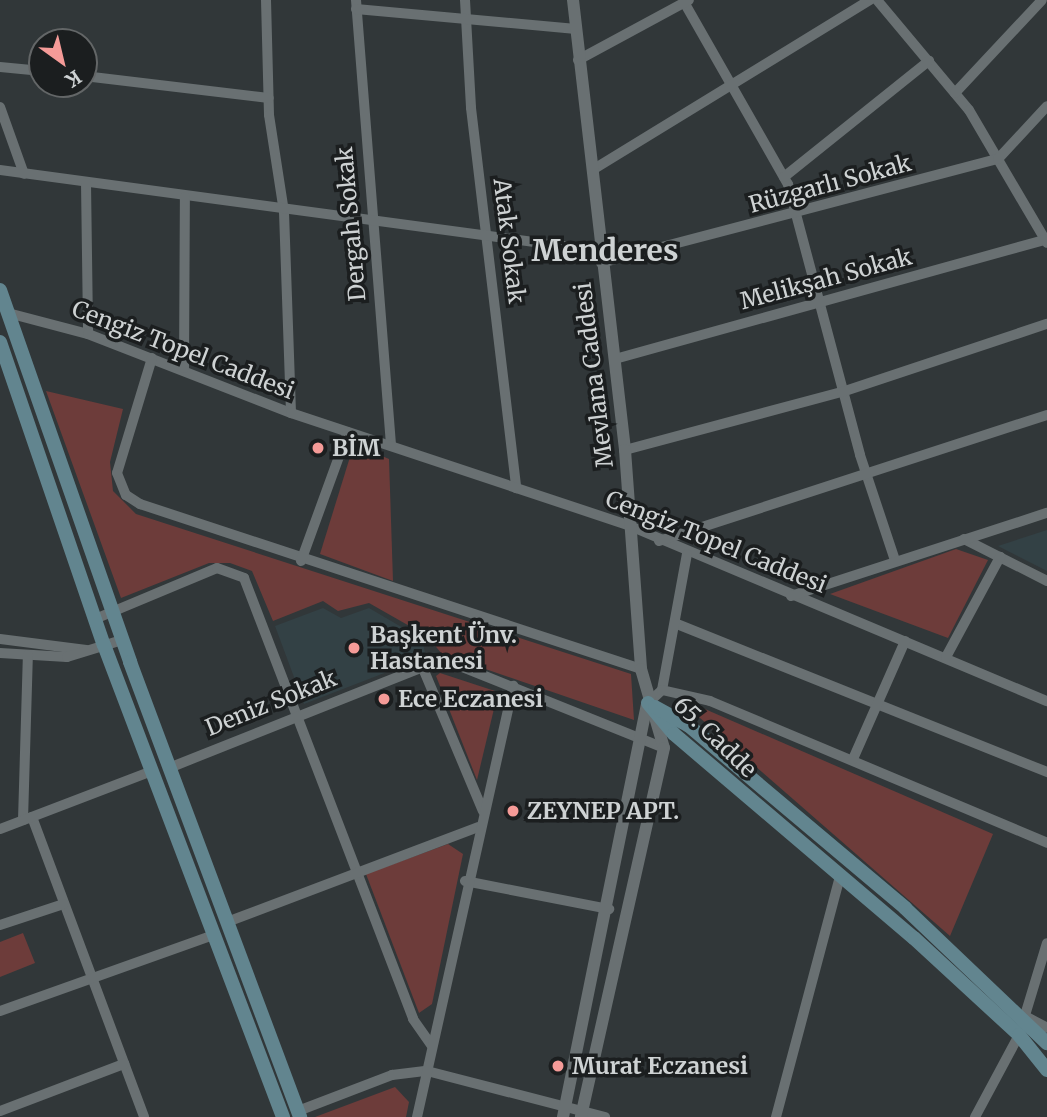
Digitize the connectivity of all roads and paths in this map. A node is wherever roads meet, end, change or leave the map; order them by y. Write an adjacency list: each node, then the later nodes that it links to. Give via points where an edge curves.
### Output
1 (266, 0): 18 (street)
2 (465, 0): 9 (street, Atak Sokak)
3 (573, 0): 10 (street, Mevlana Caddesi)
4 (870, 0): 16 (street)
5 (877, 0): 12 (street)
6 (1042, 0): 17 (street)
7 (687, 1): 11 (street); 16 (street)
8 (356, 5): 9 (street); 30 (street, Dergah Sokak)
9 (466, 20): 10 (street); 31 (street, Atak Sokak)
10 (576, 29): 11 (street, Mevlana Caddesi)
11 (578, 60): 22 (street, Mevlana Caddesi)
12 (929, 61): 17 (street); 25 (street)
13 (0, 66): 14 (street)
14 (28, 69)
15 (98, 78): 18 (street)
16 (732, 85): 22 (street); 25 (street)
17 (955, 93): 21 (street)
18 (269, 98): 28 (street)
19 (1047, 106): 21 (street)
20 (0, 107): 24 (street)
21 (998, 159): 29 (street, Rüzgarlı Sokak); 32 (street)
22 (594, 169): 33 (street, Mevlana Caddesi)
23 (0, 170): 24 (street, Rüzgarlı Sokak)
24 (24, 174): 26 (street, Rüzgarlı Sokak)
25 (784, 177): 29 (street)
26 (86, 183): 27 (street, Rüzgarlı Sokak); 37 (street)
27 (185, 197): 28 (street, Rüzgarlı Sokak); 41 (street)
28 (284, 212): 30 (street, Rüzgarlı Sokak); 43 (street)
29 (797, 216): 33 (street, Rüzgarlı Sokak); 34 (street)
30 (372, 225): 31 (street, Rüzgarlı Sokak); 46 (street, Dergah Sokak)
31 (489, 239): 33 (street, Rüzgarlı Sokak); 49 (street, Atak Sokak)
32 (1046, 241): 34 (street, Melikşah Sokak)
33 (601, 257): 40 (street, Mevlana Caddesi)
34 (818, 303): 40 (street, Melikşah Sokak); 42 (street)
35 (4, 310): 37 (street, Cengiz Topel Caddesi); 60 (main road)
36 (1047, 324): 42 (street)
37 (88, 334): 39 (street, Cengiz Topel Caddesi)
38 (0, 342): 61 (main road)
39 (152, 358): 41 (street, Cengiz Topel Caddesi); 57 (street, via 118,458 126,495)
40 (615, 359): 47 (street, Mevlana Caddesi)
41 (184, 368): 43 (street, Cengiz Topel Caddesi)
42 (842, 393): 47 (street); 48 (street)
43 (291, 413): 45 (street, Cengiz Topel Caddesi)
44 (1047, 415): 48 (street)
45 (348, 432): 46 (street, Cengiz Topel Caddesi); 57 (street)
46 (391, 444): 49 (street, Cengiz Topel Caddesi)
47 (625, 450): 51 (street, Mevlana Caddesi)
48 (866, 473): 53 (street); 56 (street)
49 (516, 488): 51 (street, Cengiz Topel Caddesi)
50 (1047, 513): 52 (street)
51 (630, 526): 53 (street, Cengiz Topel Caddesi); 72 (street, Mevlana Caddesi)
52 (964, 539): 55 (street); 56 (street)
53 (659, 541): 54 (street, Cengiz Topel Caddesi)
54 (687, 554): 59 (street, Cengiz Topel Caddesi); 62 (street)
55 (1000, 557): 58 (street); 70 (street)
56 (895, 560): 59 (street)
57 (301, 561): 72 (street)
58 (1047, 581)
59 (791, 596): 65 (street, Cengiz Topel Caddesi)
60 (113, 611): 61 (street); 64 (main road); 78 (street, via 218,568 231,571 252,591)
61 (95, 619): 66 (main road)
62 (677, 624): 74 (street); 75 (street)
63 (0, 639): 67 (street)
64 (122, 640): 66 (street); 82 (main road)
65 (905, 641): 70 (street, Cengiz Topel Caddesi); 75 (street)
66 (104, 645): 67 (street); 83 (main road)
67 (86, 650): 69 (street, via 67,657)
68 (0, 653): 69 (street)
69 (28, 655): 86 (street)
70 (946, 657): 76 (street, Cengiz Topel Caddesi)
71 (422, 666): 73 (street, Deniz Sokak, via 455,664); 78 (street, Deniz Sokak); 85 (street)
72 (641, 669): 77 (street, Mevlana Caddesi)
73 (513, 686): 79 (street, Deniz Sokak); 85 (street)
74 (662, 690): 77 (street); 81 (street, via 710,702)
75 (879, 701): 81 (street); 84 (street)
76 (1047, 701)
77 (648, 703): 79 (street); 80 (street, Mevlana Caddesi); 91 (main road, 65. Cadde, via 674,734); 101 (main road, 65. Cadde, via 688,725)
78 (298, 713): 82 (street, Deniz Sokak); 90 (street)
79 (640, 734): 80 (street, Deniz Sokak); 94 (street)
80 (664, 748): 113 (street)
81 (853, 759): 89 (street)
82 (169, 768): 95 (main road)
83 (152, 771): 86 (street); 97 (main road)
84 (1047, 772)
85 (483, 811): 87 (street)
86 (27, 818): 88 (street); 93 (street)
87 (479, 827): 90 (street); 92 (street)
88 (0, 829)
89 (1047, 843)
90 (357, 871): 95 (street); 105 (street, via 413,1019)
91 (840, 876): 103 (main road, 65. Cadde); 117 (street)
92 (465, 881): 94 (street); 105 (street)
93 (64, 904): 96 (street); 99 (street)
94 (609, 909): 111 (street)
95 (227, 922): 109 (main road)
96 (0, 925)
97 (214, 934): 99 (street); 112 (main road)
98 (1047, 943): 101 (street)
99 (90, 978): 100 (street); 106 (street)
100 (0, 1011)
101 (1023, 1015): 102 (street); 103 (street); 104 (main road, 65. Cadde)
102 (1047, 1028)
103 (1019, 1035): 107 (main road, 65. Cadde); 118 (street)
104 (1047, 1043)
105 (431, 1045): 108 (street)
106 (124, 1064): 110 (street); 114 (street)
107 (1047, 1070)
108 (427, 1071): 109 (street, via 392,1075); 111 (street); 115 (street)
109 (297, 1110): 112 (main road)
110 (0, 1111)
111 (565, 1111): 113 (street)
112 (282, 1113)
113 (581, 1114): 116 (street)
114 (144, 1117)
115 (417, 1117)
116 (605, 1117)
117 (776, 1117)
118 (975, 1117)

